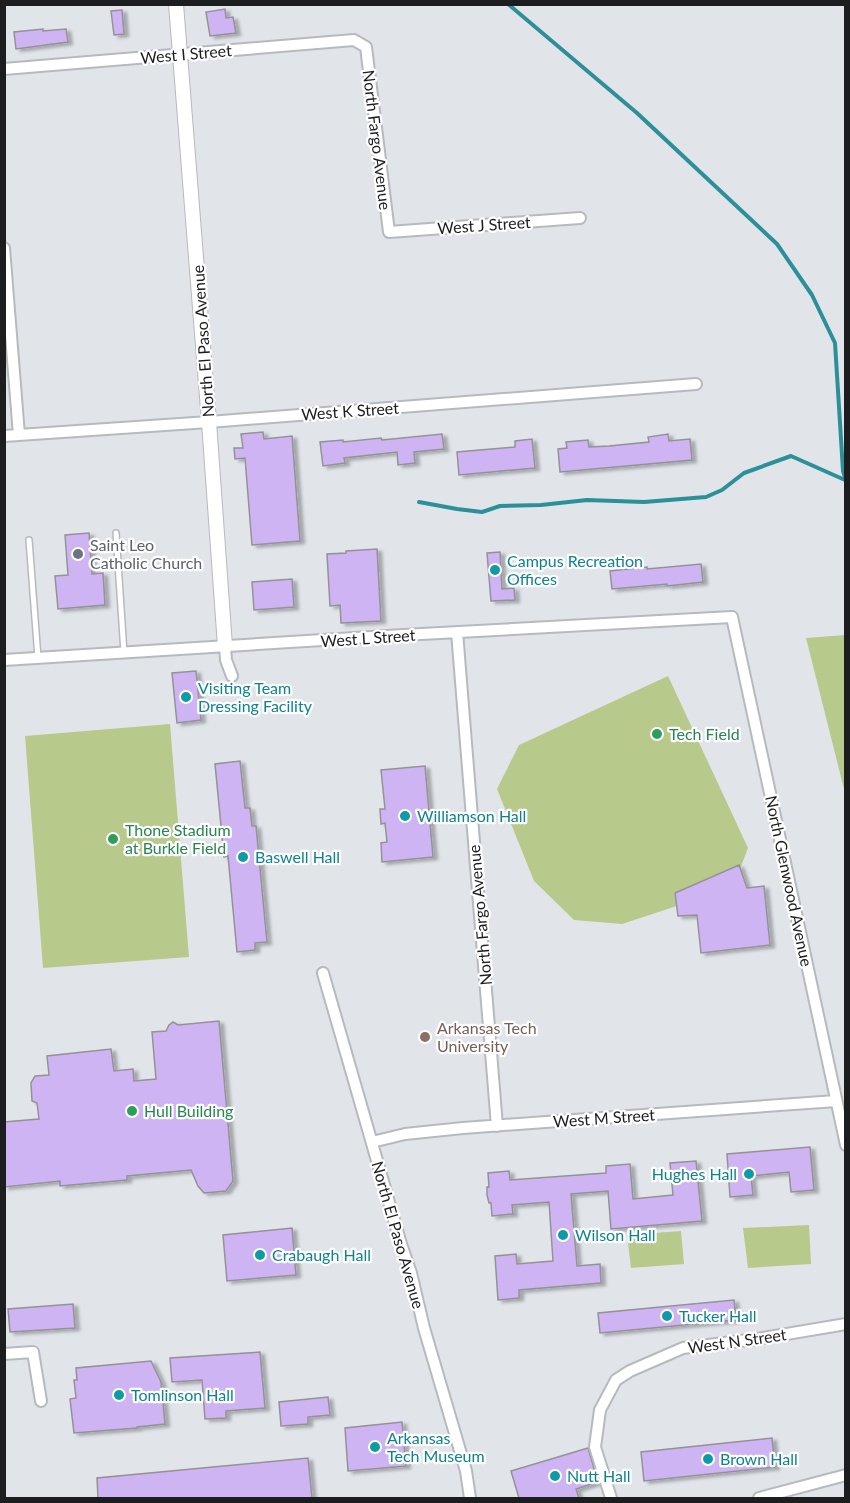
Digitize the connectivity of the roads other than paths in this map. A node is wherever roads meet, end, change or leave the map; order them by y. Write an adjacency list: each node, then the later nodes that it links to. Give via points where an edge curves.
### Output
1 (176, 4): 3 (street, North El Paso Avenue)
2 (366, 47): 3 (street, West I Street, via 354,40); 6 (street, North Fargo Avenue)
3 (180, 54): 4 (street, West I Street); 10 (street, North El Paso Avenue)
4 (4, 69)
5 (580, 218): 6 (street, West J Street)
6 (389, 232)
7 (4, 248): 8 (street)
8 (5, 264): 11 (street)
9 (696, 384): 10 (street, West K Street)
10 (209, 422): 11 (street, West K Street); 17 (street, North El Paso Avenue)
11 (19, 435): 12 (street, West K Street)
12 (4, 436)
13 (116, 533): 18 (lane)
14 (29, 540): 19 (lane)
15 (732, 617): 16 (street, West L Street); 23 (street, North Glenwood Avenue)
16 (457, 632): 17 (street, West L Street); 24 (street, North Fargo Avenue)
17 (225, 646): 18 (street, West L Street); 21 (street, North El Paso Avenue)
18 (124, 652): 19 (street, West L Street)
19 (38, 658): 20 (street, West L Street)
20 (4, 660)
21 (232, 676)
22 (323, 973): 25 (street, North El Paso Avenue)
23 (836, 1101): 24 (street, West M Street); 26 (street, North Glenwood Avenue)
24 (497, 1126): 25 (street, West M Street, via 405,1134)
25 (372, 1142): 31 (street, North El Paso Avenue, via 466,1471)
26 (846, 1145)
27 (846, 1324): 32 (street, West N Street, via 683,1348 616,1380 600,1410 595,1447)
28 (4, 1354): 29 (street, via 33,1352)
29 (41, 1401)
30 (846, 1474): 33 (street)
31 (470, 1498)
32 (611, 1498)
33 (759, 1498)

